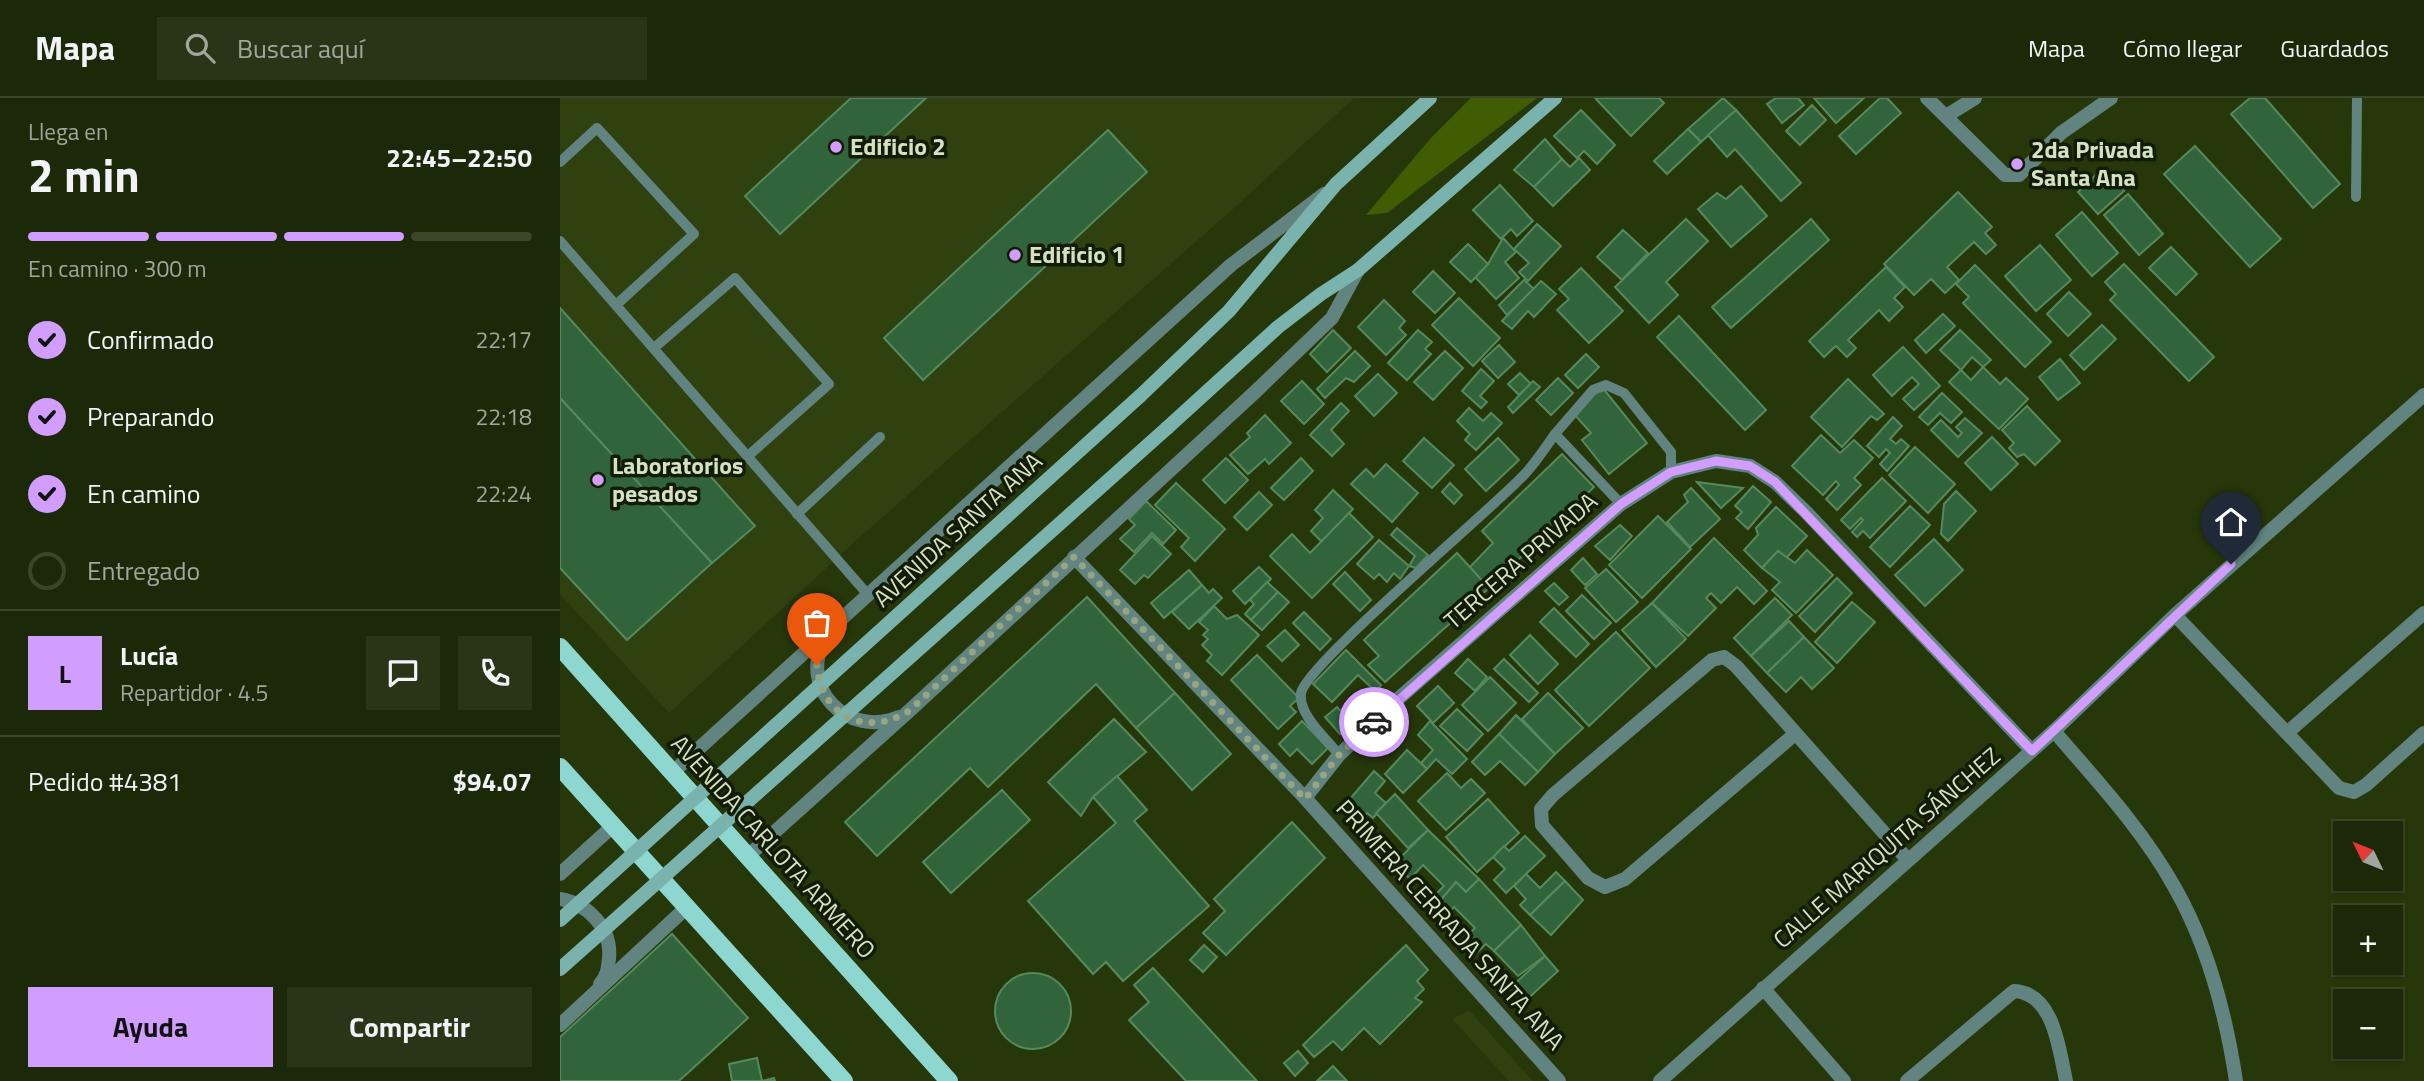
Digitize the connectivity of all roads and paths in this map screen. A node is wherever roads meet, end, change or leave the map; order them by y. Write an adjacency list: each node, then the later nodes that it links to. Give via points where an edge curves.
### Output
1 (1430, 98): 9 (main road, AVENIDA SANTA ANA)
2 (1555, 98): 12 (main road)
3 (1927, 98): 7 (street)
4 (1975, 98): 7 (street)
5 (2111, 98): 7 (street, via 2061,133 2020,175 2005,175)
6 (2357, 98): 10 (lane)
7 (1946, 116)
8 (560, 162): 13 (lane, via 597,128 694,234)
9 (1336, 184): 23 (street, AVENIDA SANTA ANA, via 1231,265); 44 (main road, AVENIDA SANTA ANA, bridge, via 1229,311 1140,396)
10 (2356, 197)
11 (560, 241): 13 (lane)
12 (1358, 270): 22 (street, via 1332,318); 45 (main road, bridge, via 1278,327)
13 (616, 305): 14 (lane)
14 (654, 348): 18 (lane); 18 (lane, via 735,278 829,384)
15 (2424, 395): 25 (street, CALLE MARIQUITA SÁNCHEZ)
16 (1555, 434): 19 (lane, via 1593,390 1606,385 1624,393 1671,452); 20 (lane); 34 (lane, via 1524,475 1307,680 1301,693 1304,711)
17 (880, 437): 21 (lane)
18 (748, 456): 21 (lane)
19 (1671, 472): 20 (street, TERCERA PRIVADA); 33 (street, TERCERA PRIVADA, via 1716,461 1750,466 1775,482)
20 (1621, 504): 34 (street, TERCERA PRIVADA)
21 (797, 514): 23 (lane)
22 (1074, 557): 28 (street); 37 (street, PRIMERA CERRADA SANTA ANA)
23 (869, 596): 26 (street, AVENIDA SANTA ANA)
24 (2424, 613): 30 (street)
25 (2175, 615): 29 (street, CALLE MARIQUITA SÁNCHEZ); 30 (street)
26 (831, 629): 28 (street, via 817,665 829,701 860,722 886,722); 36 (street, AVENIDA SANTA ANA)
27 (560, 647): 36 (main road, AVENIDA CARLOTA ARMERO)
28 (909, 711): 39 (street)
29 (2054, 731): 33 (street, CALLE MARIQUITA SÁNCHEZ); 56 (street, via 2122,811 2175,887 2210,967)
30 (2288, 732): 31 (street, via 2339,788 2354,792)
31 (2424, 733)
32 (1795, 734): 32 (street, via 1736,666 1724,657 1712,660 1553,795 1541,809 1542,825 1588,878 1605,887 1625,879); 40 (street)
33 (2032, 751): 40 (street, CALLE MARIQUITA SÁNCHEZ)
34 (1339, 755): 37 (street, TERCERA PRIVADA)
35 (560, 766): 38 (main road)
36 (673, 772): 39 (main road, AVENIDA CARLOTA ARMERO)
37 (1305, 799): 51 (street, PRIMERA CERRADA SANTA ANA)
38 (614, 825): 41 (street); 43 (main road)
39 (748, 856): 50 (main road, AVENIDA CARLOTA ARMERO)
40 (1908, 860): 46 (street, CALLE MARIQUITA SÁNCHEZ)
41 (560, 874)
42 (560, 899): 47 (street, via 593,915 608,939 604,980)
43 (686, 908): 47 (street); 49 (main road)
44 (560, 920)
45 (560, 969)
46 (1763, 988): 52 (street, CALLE MARIQUITA SÁNCHEZ); 53 (street)
47 (586, 1002): 48 (street)
48 (560, 1024)
49 (844, 1081)
50 (949, 1081)
51 (1559, 1081)
52 (1660, 1081)
53 (1844, 1081)
54 (1908, 1081): 55 (street, via 2014,991 2027,992 2042,1004 2056,1035)
55 (2066, 1081)
56 (2236, 1081)

